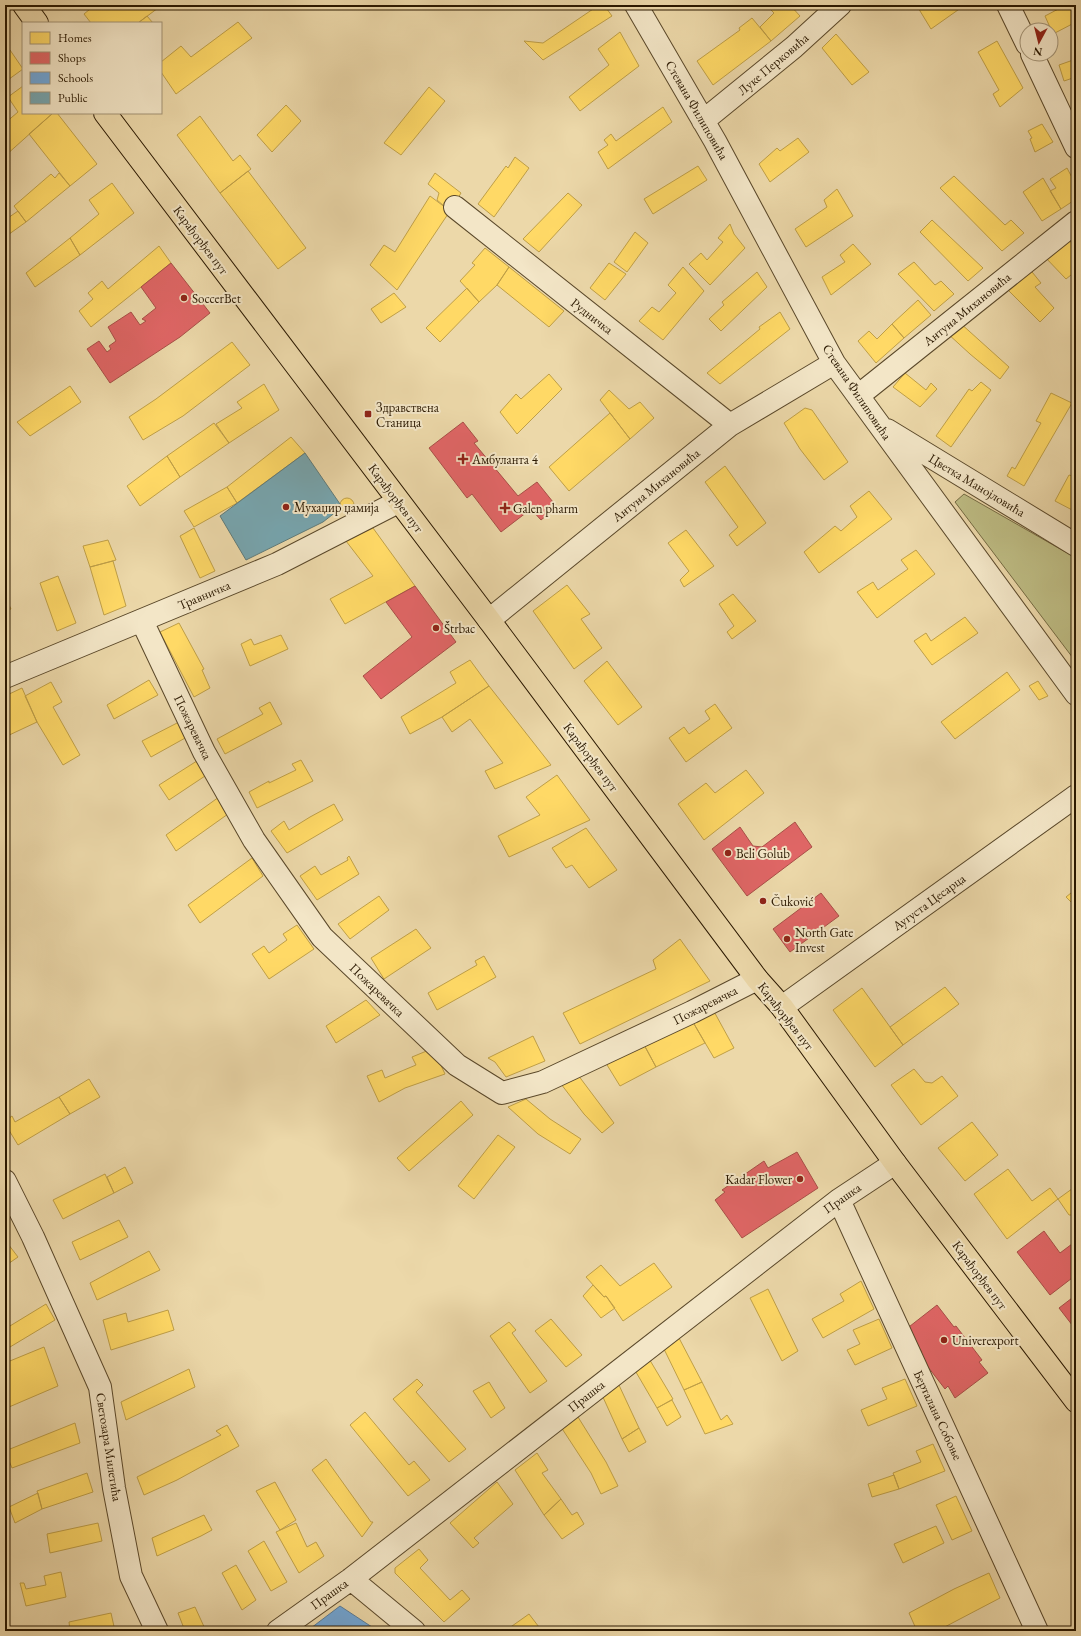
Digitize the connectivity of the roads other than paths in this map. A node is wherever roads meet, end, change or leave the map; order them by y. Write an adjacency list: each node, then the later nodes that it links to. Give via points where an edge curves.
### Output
1 (24, 5): 5 (main road)
2 (636, 5): 9 (street, Стевана Филиповића)
3 (840, 5): 9 (street, Луке Перковића, via 794,47)
4 (1008, 5): 6 (street)
5 (36, 22)
6 (1019, 28)
7 (1036, 62): 10 (street)
8 (106, 114): 17 (main road, Карађорђев пут)
9 (703, 121): 13 (street, Стевана Филиповића)
10 (1076, 147)
11 (455, 207): 15 (street, Рудничка)
12 (1076, 222): 14 (street, Антуна Михановића)
13 (834, 363): 14 (street, Стевана Филиповића); 15 (street, Антуна Михановића)
14 (858, 396): 16 (street, Стевана Филиповића)
15 (730, 425): 20 (street, Антуна Михановића)
16 (879, 425): 18 (street, Цветка Манојловића); 22 (street, Стевана Филиповића)
17 (398, 502): 19 (street, Травничка, via 277,564); 20 (main road, Карађорђев пут)
18 (1076, 545)
19 (142, 620): 21 (street, Травничка); 24 (street, Пожаревачка, via 204,752 254,840 322,937 457,1065 502,1093 543,1082)
20 (489, 620): 24 (main road, Карађорђев пут)
21 (5, 677)
22 (1076, 694)
23 (1076, 796): 25 (street, Аугуста Цесарца)
24 (757, 979): 25 (main road, Карађорђев пут)
25 (782, 1008): 26 (main road, Карађорђев пут)
26 (895, 1163): 28 (street, Прашка); 29 (main road, Карађорђев пут)
27 (5, 1181): 31 (street, Светозара Милетића, via 34,1237 100,1387 114,1488 131,1576)
28 (839, 1200): 30 (street, Прашка); 34 (street, Берталана Собоње)
29 (1076, 1401)
30 (351, 1579): 32 (street, Прашка); 33 (street)
31 (156, 1631)
32 (278, 1631)
33 (414, 1631)
34 (1037, 1631)

